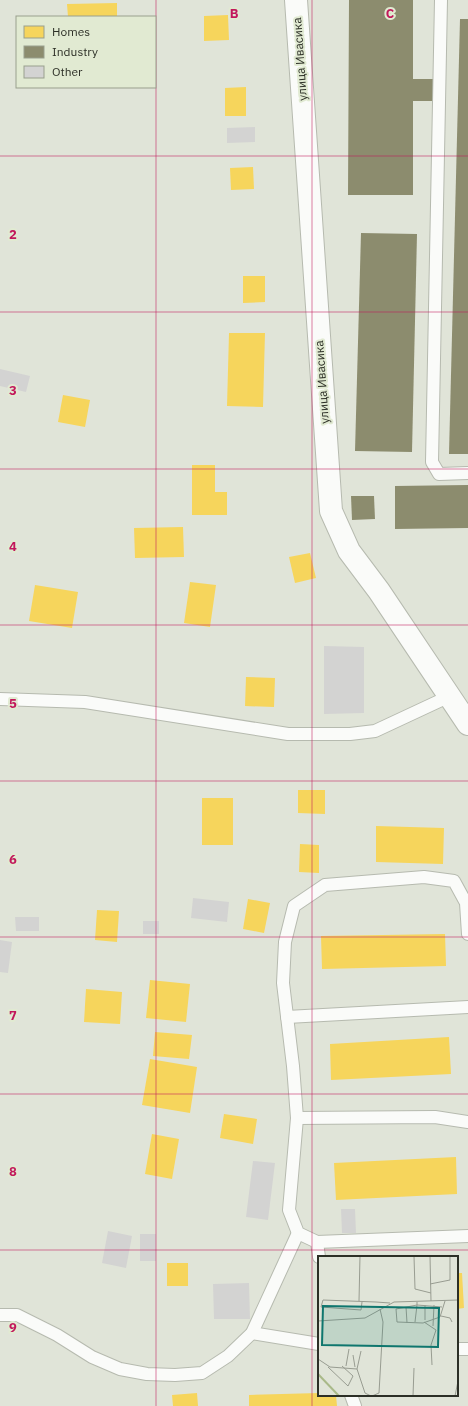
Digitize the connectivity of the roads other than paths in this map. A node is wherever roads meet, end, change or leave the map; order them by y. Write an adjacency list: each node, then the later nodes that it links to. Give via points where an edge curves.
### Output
1 (296, 0): 4 (main road, улица Ивасика, via 331,511 349,551)
2 (440, 0): 3 (lane, via 432,462 439,474)
3 (468, 473)
4 (450, 696): 5 (lane, via 375,731 350,734 288,734 85,702); 6 (main road, улица Ивасика)
5 (0, 699)
6 (468, 724)
7 (468, 934): 9 (lane, via 466,903 454,881 424,876 325,885 294,906 285,942 283,983)
8 (468, 1007): 9 (lane)
9 (287, 1017): 10 (lane)
10 (297, 1118): 11 (lane, via 435,1117); 12 (lane, via 289,1210)
11 (468, 1122)
12 (298, 1233): 14 (lane); 17 (lane)
13 (468, 1236): 14 (lane)
14 (317, 1242): 15 (lane)
15 (319, 1256)
16 (0, 1315): 17 (lane, via 17,1315 57,1335 92,1357 120,1369 147,1374 202,1373 228,1356)
17 (252, 1333): 18 (lane)
18 (318, 1344)
19 (350, 1396): 20 (lane)
20 (354, 1406)

